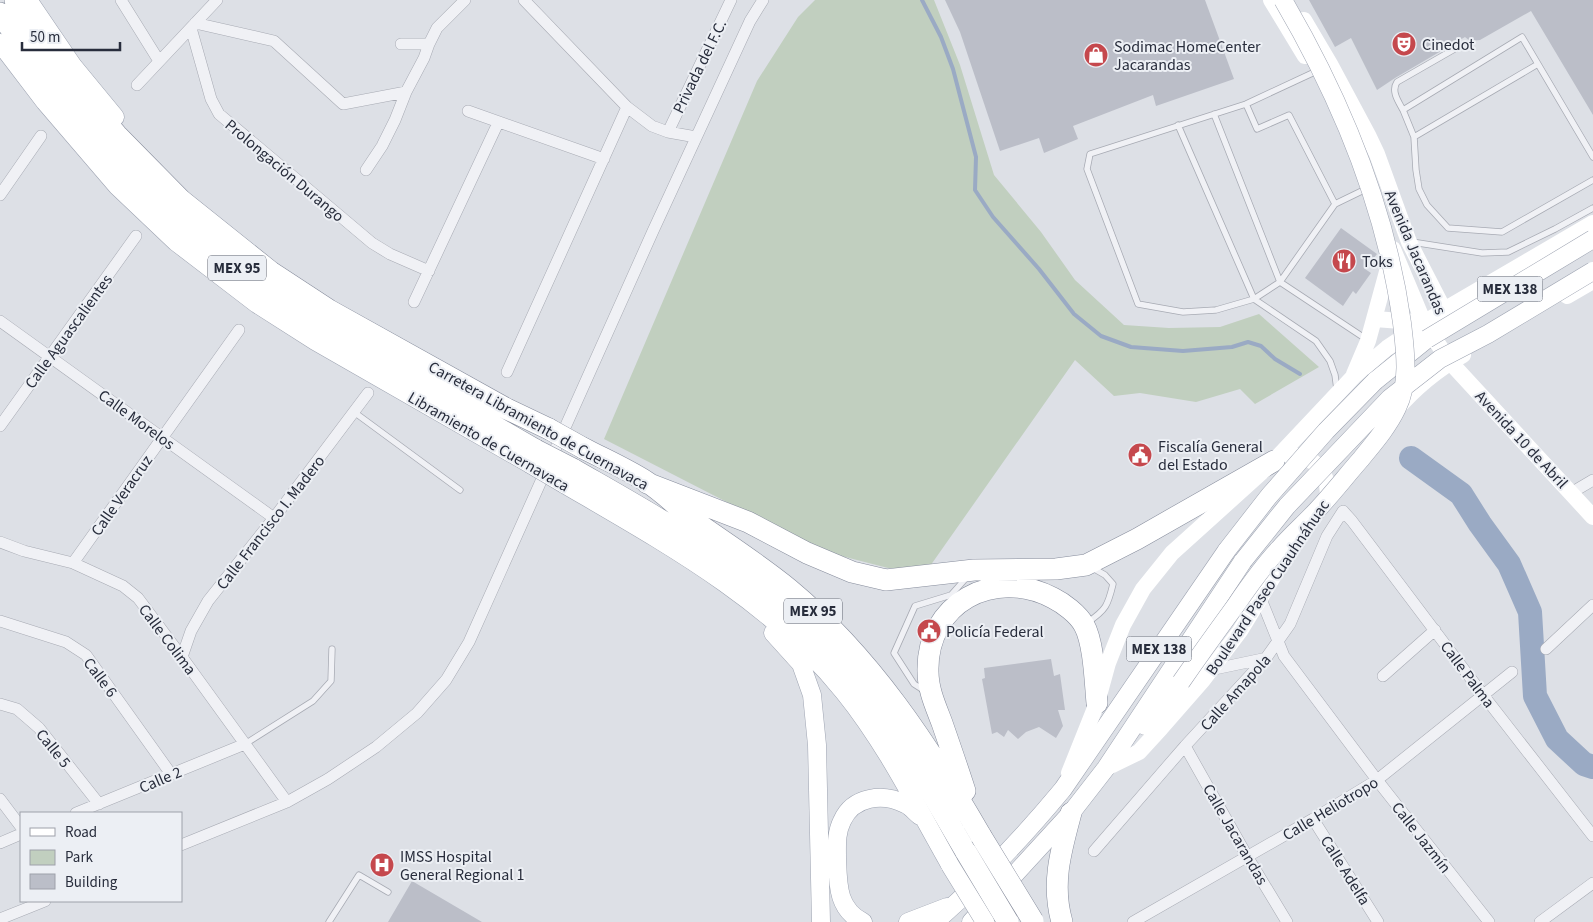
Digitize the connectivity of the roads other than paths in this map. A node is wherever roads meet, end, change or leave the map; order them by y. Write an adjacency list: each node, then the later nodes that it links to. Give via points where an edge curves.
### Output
1 (15, 0): 71 (highway, Carretera Libramiento de Cuernavaca / MEX 95, via 64,73 116,135 181,200 271,272 329,310)
2 (28, 0): 71 (main road, MEX 95, via 73,66 125,130 188,192 277,264 511,403)
3 (121, 0): 18 (street)
4 (217, 0): 13 (street)
5 (465, 0): 16 (street, via 438,28)
6 (524, 0): 24 (street)
7 (731, 0): 30 (street, Privada del F.C.)
8 (763, 0): 32 (street)
9 (1271, 0): 20 (main road, Avenida Jacarandas)
10 (1283, 0): 110 (main road, bridge, via 1348,129 1377,206 1400,307 1404,340 1403,388 1398,406 1386,427 1332,493 1278,549 1181,682)
11 (1292, 0): 20 (main road, Avenida Jacarandas)
12 (0, 13): 74 (highway, Carretera Libramiento de Cuernavaca / MEX 95, via 51,88 111,158 178,223 265,289 324,328)
13 (193, 26): 18 (street); 22 (street, via 274,41 343,104); 51 (street, Prolongación Durango, via 211,99 219,114 372,243)
14 (0, 44): 74 (main road, Libramiento de Cuernavaca / MEX 95, via 117,186 176,242 257,304 298,330)
15 (401, 44): 16 (street)
16 (428, 44): 22 (street)
17 (1458, 47): 25 (lane, via 1397,82 1394,91)
18 (159, 61): 21 (street)
19 (1538, 64): 25 (lane, via 1522,37); 33 (lane); 36 (lane)
20 (1322, 68): 23 (lane); 34 (main road, Avenida Jacarandas); 35 (main road, Avenida Jacarandas)
21 (137, 85)
22 (406, 92): 38 (street, via 382,146)
23 (1246, 104): 27 (lane); 42 (lane, via 1257,129 1289,116)
24 (627, 107): 30 (street, via 652,126); 37 (street)
25 (1403, 110): 33 (lane)
26 (468, 111): 28 (street)
27 (1214, 114): 29 (lane); 53 (lane)
28 (498, 123): 37 (street); 51 (street)
29 (1178, 125): 55 (lane); 55 (lane, via 1090,154 1087,169 1138,304 1183,312 1216,310)
30 (668, 132): 32 (street)
31 (41, 136): 41 (street)
32 (696, 137): 115 (street, via 469,642 446,680 417,714 376,747)
33 (1414, 137): 39 (lane, via 1419,189 1427,205 1448,228 1502,232)
34 (1374, 149): 35 (main road); 49 (main road, Avenida Jacarandas)
35 (1355, 157): 40 (main road, Avenida Jacarandas)
36 (1593, 157)
37 (604, 159): 65 (street)
38 (366, 170)
39 (1593, 180)
40 (1368, 188): 42 (lane); 50 (main road, Avenida Jacarandas)
41 (0, 195)
42 (1335, 204): 53 (lane)
43 (1593, 208): 45 (lane)
44 (1593, 223): 46 (main road, MEX 138)
45 (1556, 229): 46 (main road); 49 (lane, via 1508,252 1482,253)
46 (1574, 235): 57 (main road, MEX 138)
47 (136, 236): 64 (street, Calle Aguascalientes)
48 (1593, 239): 113 (main road, MEX 138, bridge, via 1427,339 1375,381 1333,424 1227,550)
49 (1409, 242): 50 (main road); 57 (main road, Avenida Jacarandas)
50 (1393, 250): 58 (main road); 60 (main road, Avenida Jacarandas)
51 (429, 271): 56 (street)
52 (1593, 271): 110 (main road, Boulevard Paseo Cuauhnáhuac / MEX 138, bridge, via 1440,359 1390,398 1286,506 1243,561)
53 (1280, 282): 55 (lane); 62 (lane)
54 (1593, 282): 63 (main road, Boulevard Paseo Cuauhnáhuac / MEX 138)
55 (1254, 299): 67 (lane, via 1316,341 1330,361)
56 (414, 302)
57 (1445, 316): 60 (main road, MEX 138); 63 (main road, Avenida Jacarandas)
58 (1374, 319): 60 (main road); 62 (main road)
59 (0, 321): 64 (street, Calle Morelos)
60 (1427, 327): 63 (main road, Avenida Jacarandas); 66 (main road, MEX 138, via 1387,348)
61 (239, 330): 72 (street, Calle Veracruz)
62 (1368, 341): 66 (main road)
63 (1448, 356): 73 (main road, Boulevard Paseo Cuauhnáhuac / MEX 138, bridge); 73 (main road, via 1395,397 1375,420 1367,436); 80 (main road, Avenida 10 de Abril)
64 (50, 357): 70 (street, Calle Aguascalientes); 72 (street, Calle Morelos)
65 (507, 372)
66 (1354, 376): 67 (main road, MEX 138)
67 (1338, 392): 75 (main road, MEX 138)
68 (368, 393): 69 (street, Calle Francisco I. Madero)
69 (354, 412): 79 (lane); 84 (street, Calle Francisco I. Madero)
70 (0, 426)
71 (549, 429): 78 (highway, Carretera Libramiento de Cuernavaca / MEX 95, bridge)
72 (162, 437): 84 (street, Calle Morelos); 86 (street, Calle Veracruz)
73 (1367, 446): 81 (main road, Boulevard Paseo Cuauhnáhuac / MEX 138)
74 (533, 457): 76 (highway, Carretera Libramiento de Cuernavaca / MEX 95, bridge)
75 (1274, 461): 81 (main road, via 1294,455 1314,463 1326,479); 87 (highway); 106 (main road, MEX 138, via 1188,537 1143,589 1114,644)
76 (568, 477): 89 (main road, Libramiento de Cuernavaca / MEX 95); 129 (highway, Carretera Libramiento de Cuernavaca / MEX 95, via 671,527 728,565 817,641 895,735 941,809)
77 (1593, 480): 80 (street)
78 (647, 483): 88 (highway, via 748,522 852,572 886,580); 123 (highway, Carretera Libramiento de Cuernavaca / MEX 95, via 789,589 830,627 872,673 911,724 954,788)
79 (460, 490)
80 (1571, 493): 83 (main road, Avenida 10 de Abril)
81 (1326, 500): 90 (main road, Boulevard Paseo Cuauhnáhuac / MEX 138, via 1298,537)
82 (1343, 512): 94 (street, Calle Palma); 95 (street, Calle Amapola, via 1327,536 1290,624)
83 (1593, 517)
84 (274, 518): 99 (street, Calle Francisco I. Madero, via 208,601 191,630)
85 (0, 542): 86 (street, Calle Colima)
86 (73, 563): 99 (street, Calle Colima, via 123,586 138,598)
87 (1086, 565): 88 (highway, via 1056,569); 93 (lane, via 1105,575 1113,584 1109,602 1100,614)
88 (974, 570): 104 (lane, via 951,594 915,606 894,653 914,684)
89 (718, 578): 120 (main road, Libramiento de Cuernavaca / MEX 95, via 768,615 807,650 844,692 883,746); 136 (main road, via 800,664 812,695 817,745)
90 (1260, 599): 95 (street, Calle Jazmín); 101 (main road, Boulevard Paseo Cuauhnáhuac / MEX 138)
91 (1593, 605): 97 (street)
92 (0, 622): 111 (street, Calle 6, via 66,642 86,655)
93 (1084, 624): 104 (highway, via 1064,604 1044,593 1021,587 993,588 969,595 950,611 938,628 928,672); 106 (highway, via 1091,648)
94 (1435, 630): 103 (street); 105 (street, Calle Palma)
95 (1278, 642): 98 (street, Calle Jazmín); 100 (street, Calle Amapola)
96 (332, 649): 108 (lane, via 331,681 313,701)
97 (1546, 649)
98 (1284, 656): 100 (street); 112 (street, Calle Jazmín)
99 (182, 657): 108 (street, Calle Colima)
100 (1266, 658): 101 (street); 109 (street, Calle Amapola)
101 (1210, 670): 110 (main road, Boulevard Paseo Cuauhnáhuac / MEX 138, via 1139,752)
102 (1512, 672): 105 (street, Calle Heliotropo)
103 (1383, 676)
104 (931, 694): 123 (highway)
105 (1484, 696): 112 (street, Calle Heliotropo); 124 (street, Calle Palma)
106 (1097, 703): 113 (main road, MEX 138)
107 (0, 704): 116 (street, Calle 5, via 17,709 39,728)
108 (245, 744): 111 (street, Calle 2); 115 (street, Calle Colima)
109 (1185, 746): 127 (street, Calle Amapola); 128 (street, Calle Jacarandas)
110 (1106, 768): 118 (main road, Boulevard Paseo Cuauhnáhuac / MEX 138)
111 (171, 774): 116 (street, Calle 2)
112 (1377, 780): 119 (street, Calle Heliotropo); 148 (street, Calle Jazmín)
113 (1062, 789): 133 (main road, MEX 138, via 1036,821)
114 (0, 800): 121 (street)
115 (287, 802): 126 (street)
116 (99, 804): 117 (street, Calle 2)
117 (79, 812)
118 (1071, 813): 140 (main road, Boulevard Paseo Cuauhnáhuac / MEX 138); 144 (highway, via 1056,883)
119 (1313, 819): 128 (street, Calle Heliotropo); 147 (street, Calle Adelfa)
120 (924, 820): 129 (main road, Libramiento de Cuernavaca / MEX 95); 137 (main road, via 907,804 890,798 869,798 854,805 842,819 837,836 838,888 845,906)
121 (20, 826)
122 (20, 834): 125 (street)
123 (981, 836): 143 (highway, Carretera Libramiento de Cuernavaca / MEX 95, bridge)
124 (1593, 836)
125 (0, 843)
126 (182, 845)
127 (1094, 851)
128 (1248, 856): 145 (street, Calle Heliotropo); 146 (street, Calle Jacarandas)
129 (957, 858): 141 (main road, Libramiento de Cuernavaca / MEX 95, bridge); 142 (highway, Carretera Libramiento de Cuernavaca / MEX 95, bridge)
130 (1593, 883): 149 (street)
131 (388, 892): 135 (lane, via 360,875)
132 (42, 902): 134 (street)
133 (956, 903): 138 (main road); 139 (main road, MEX 138)
134 (0, 919)
135 (329, 922)
136 (822, 922)
137 (863, 922)
138 (908, 922)
139 (935, 922)
140 (971, 922)
141 (985, 922)
142 (1008, 922)
143 (1033, 922)
144 (1062, 922)
145 (1133, 922)
146 (1287, 922)
147 (1378, 922)
148 (1489, 922)
149 (1540, 922)

